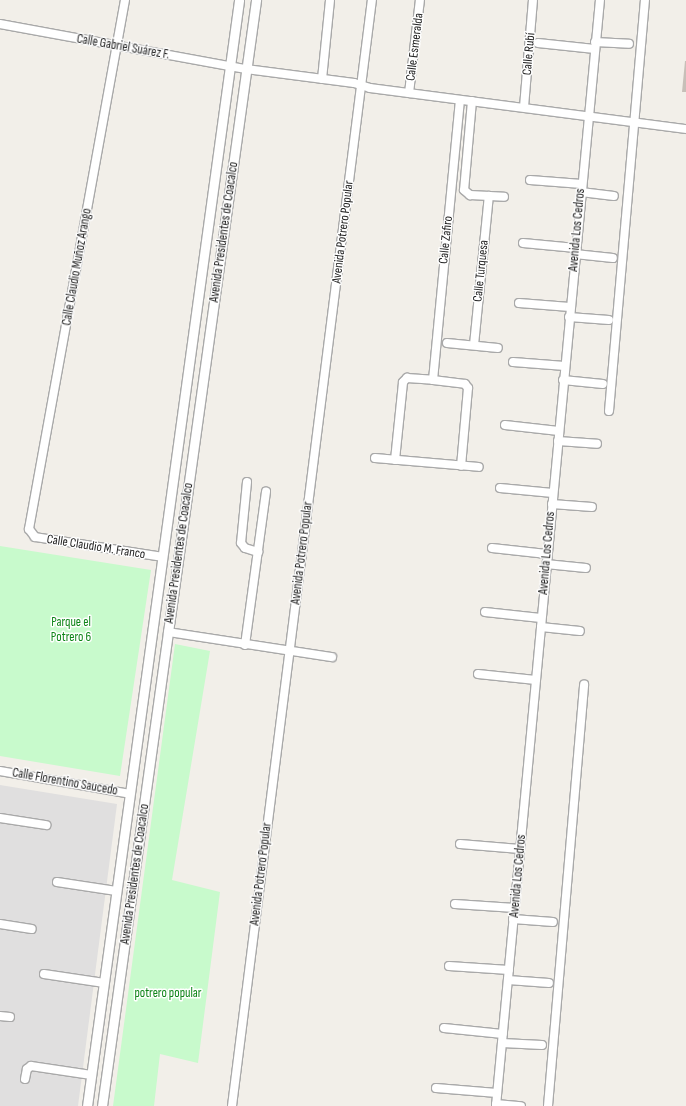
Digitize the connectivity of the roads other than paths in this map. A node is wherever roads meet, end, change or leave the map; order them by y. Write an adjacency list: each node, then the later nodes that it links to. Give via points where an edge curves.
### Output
1 (125, 0): 14 (street, Calle Claudio Muñoz Arango)
2 (239, 0): 15 (street, Avenida Presidentes de Coacalco)
3 (256, 0): 16 (street, Avenida Presidentes de Coacalco)
4 (330, 0): 17 (street)
5 (372, 0): 18 (street, Avenida Potrero Popular)
6 (420, 0): 19 (street, Calle Esmeralda)
7 (533, 0): 22 (street, Calle Rubí)
8 (600, 0): 13 (street, Avenida Los Cedros)
9 (645, 0): 24 (street)
10 (0, 24): 14 (street, Calle Gabriel Suárez F.)
11 (538, 43): 13 (street)
12 (629, 44): 13 (street)
13 (595, 45): 23 (street, Avenida Los Cedros)
14 (116, 46): 15 (street, Calle Gabriel Suárez F.); 61 (street, Calle Claudio Muñoz Arango, via 29,529)
15 (230, 66): 16 (street, Calle Gabriel Suárez F.); 65 (street, Avenida Presidentes de Coacalco)
16 (246, 69): 17 (street, Calle Gabriel Suárez F.); 72 (street, Avenida Presidentes de Coacalco)
17 (322, 79): 18 (street, Calle Gabriel Suárez F.)
18 (362, 86): 19 (street, Calle Gabriel Suárez F.); 74 (street, Avenida Potrero Popular)
19 (409, 93): 20 (street, Calle Gabriel Suárez F.)
20 (460, 100): 21 (street, Calle Gabriel Suárez F.); 43 (street, Calle Zafiro)
21 (472, 101): 22 (street, Calle Gabriel Suárez F.); 28 (street, via 464,190 470,195)
22 (524, 108): 23 (street, Calle Gabriel Suárez F.)
23 (588, 116): 24 (street, Calle Gabriel Suárez F.); 27 (street, Avenida Los Cedros)
24 (634, 121): 25 (street, Calle Gabriel Suárez F.); 46 (street)
25 (686, 129)
26 (530, 180): 27 (street)
27 (581, 188): 29 (street); 32 (street, Avenida Los Cedros)
28 (489, 196): 30 (street); 39 (street, Calle Turquesa)
29 (614, 196)
30 (504, 197)
31 (523, 243): 32 (street)
32 (575, 251): 33 (street); 35 (street, Avenida Los Cedros)
33 (613, 258)
34 (519, 303): 35 (street)
35 (570, 307): 36 (street, Avenida Los Cedros)
36 (569, 317): 37 (street); 42 (street, Avenida Los Cedros)
37 (608, 320)
38 (447, 343): 39 (street)
39 (474, 345): 40 (street)
40 (498, 348)
41 (513, 362): 42 (street)
42 (565, 366): 44 (street, Avenida Los Cedros)
43 (433, 380): 52 (street, via 410,378 402,382); 53 (street, via 465,384 468,388)
44 (563, 380): 45 (street); 48 (street, Avenida Los Cedros)
45 (603, 384)
46 (609, 412)
47 (505, 425): 48 (street)
48 (559, 432): 49 (street, Avenida Los Cedros)
49 (558, 441): 50 (street); 58 (street, Avenida Los Cedros)
50 (597, 444)
51 (375, 458): 52 (street)
52 (395, 460): 53 (street)
53 (461, 466): 54 (street)
54 (479, 467)
55 (247, 482): 63 (street, via 241,542 245,548)
56 (500, 488): 58 (street)
57 (266, 491): 63 (street)
58 (553, 493): 59 (street, Avenida Los Cedros)
59 (552, 504): 60 (street); 64 (street, Avenida Los Cedros)
60 (592, 507)
61 (31, 534): 65 (street, Calle Claudio M. Franco, via 35,537)
62 (492, 548): 64 (street)
63 (258, 552): 73 (street)
64 (548, 554): 66 (street, Avenida Los Cedros)
65 (162, 557): 79 (street, Avenida Presidentes de Coacalco)
66 (546, 564): 67 (street); 69 (street, Avenida Los Cedros)
67 (586, 568)
68 (485, 612): 69 (street)
69 (541, 618): 70 (street, Avenida Los Cedros)
70 (541, 627): 71 (street); 77 (street, Avenida Los Cedros)
71 (580, 631)
72 (168, 632): 73 (street); 80 (street, Avenida Presidentes de Coacalco)
73 (245, 645): 74 (street)
74 (289, 651): 75 (street); 116 (street, Avenida Potrero Popular)
75 (332, 657)
76 (478, 674): 77 (street)
77 (536, 680): 86 (street, Avenida Los Cedros)
78 (584, 685): 118 (street)
79 (144, 688): 80 (street); 82 (street, Avenida Presidentes de Coacalco)
80 (160, 690): 95 (street, Avenida Presidentes de Coacalco)
81 (0, 771): 82 (street, Calle Florentino Saucedo)
82 (130, 794): 88 (street, Avenida Presidentes de Coacalco)
83 (0, 818): 84 (street)
84 (46, 825)
85 (460, 844): 86 (street)
86 (520, 849): 90 (street, Avenida Los Cedros)
87 (57, 882): 88 (street)
88 (116, 891): 93 (street, Avenida Presidentes de Coacalco)
89 (456, 904): 90 (street)
90 (514, 908): 91 (street, Avenida Los Cedros)
91 (514, 919): 92 (street); 98 (street, Avenida Los Cedros)
92 (553, 922)
93 (112, 923): 95 (street); 101 (street, Avenida Presidentes de Coacalco)
94 (0, 924): 96 (street)
95 (128, 925): 115 (street, Avenida Presidentes de Coacalco)
96 (32, 929)
97 (449, 966): 98 (street)
98 (509, 970): 100 (street, Avenida Los Cedros)
99 (44, 974): 101 (street)
100 (508, 980): 102 (street); 106 (street, Avenida Los Cedros)
101 (104, 983): 109 (street, Avenida Presidentes de Coacalco)
102 (549, 983)
103 (0, 1016): 104 (street)
104 (10, 1017)
105 (444, 1028): 106 (street)
106 (503, 1034): 107 (street, Avenida Los Cedros)
107 (502, 1043): 108 (street); 112 (street, Avenida Los Cedros)
108 (542, 1045)
109 (91, 1075): 110 (street, via 31,1066 27,1069); 114 (street, Avenida Presidentes de Coacalco)
110 (25, 1079)
111 (436, 1088): 112 (street)
112 (497, 1093): 113 (street, Avenida Los Cedros)
113 (496, 1105): 117 (street)
114 (87, 1106)
115 (102, 1106)
116 (232, 1106)
117 (520, 1106)
118 (548, 1106)

